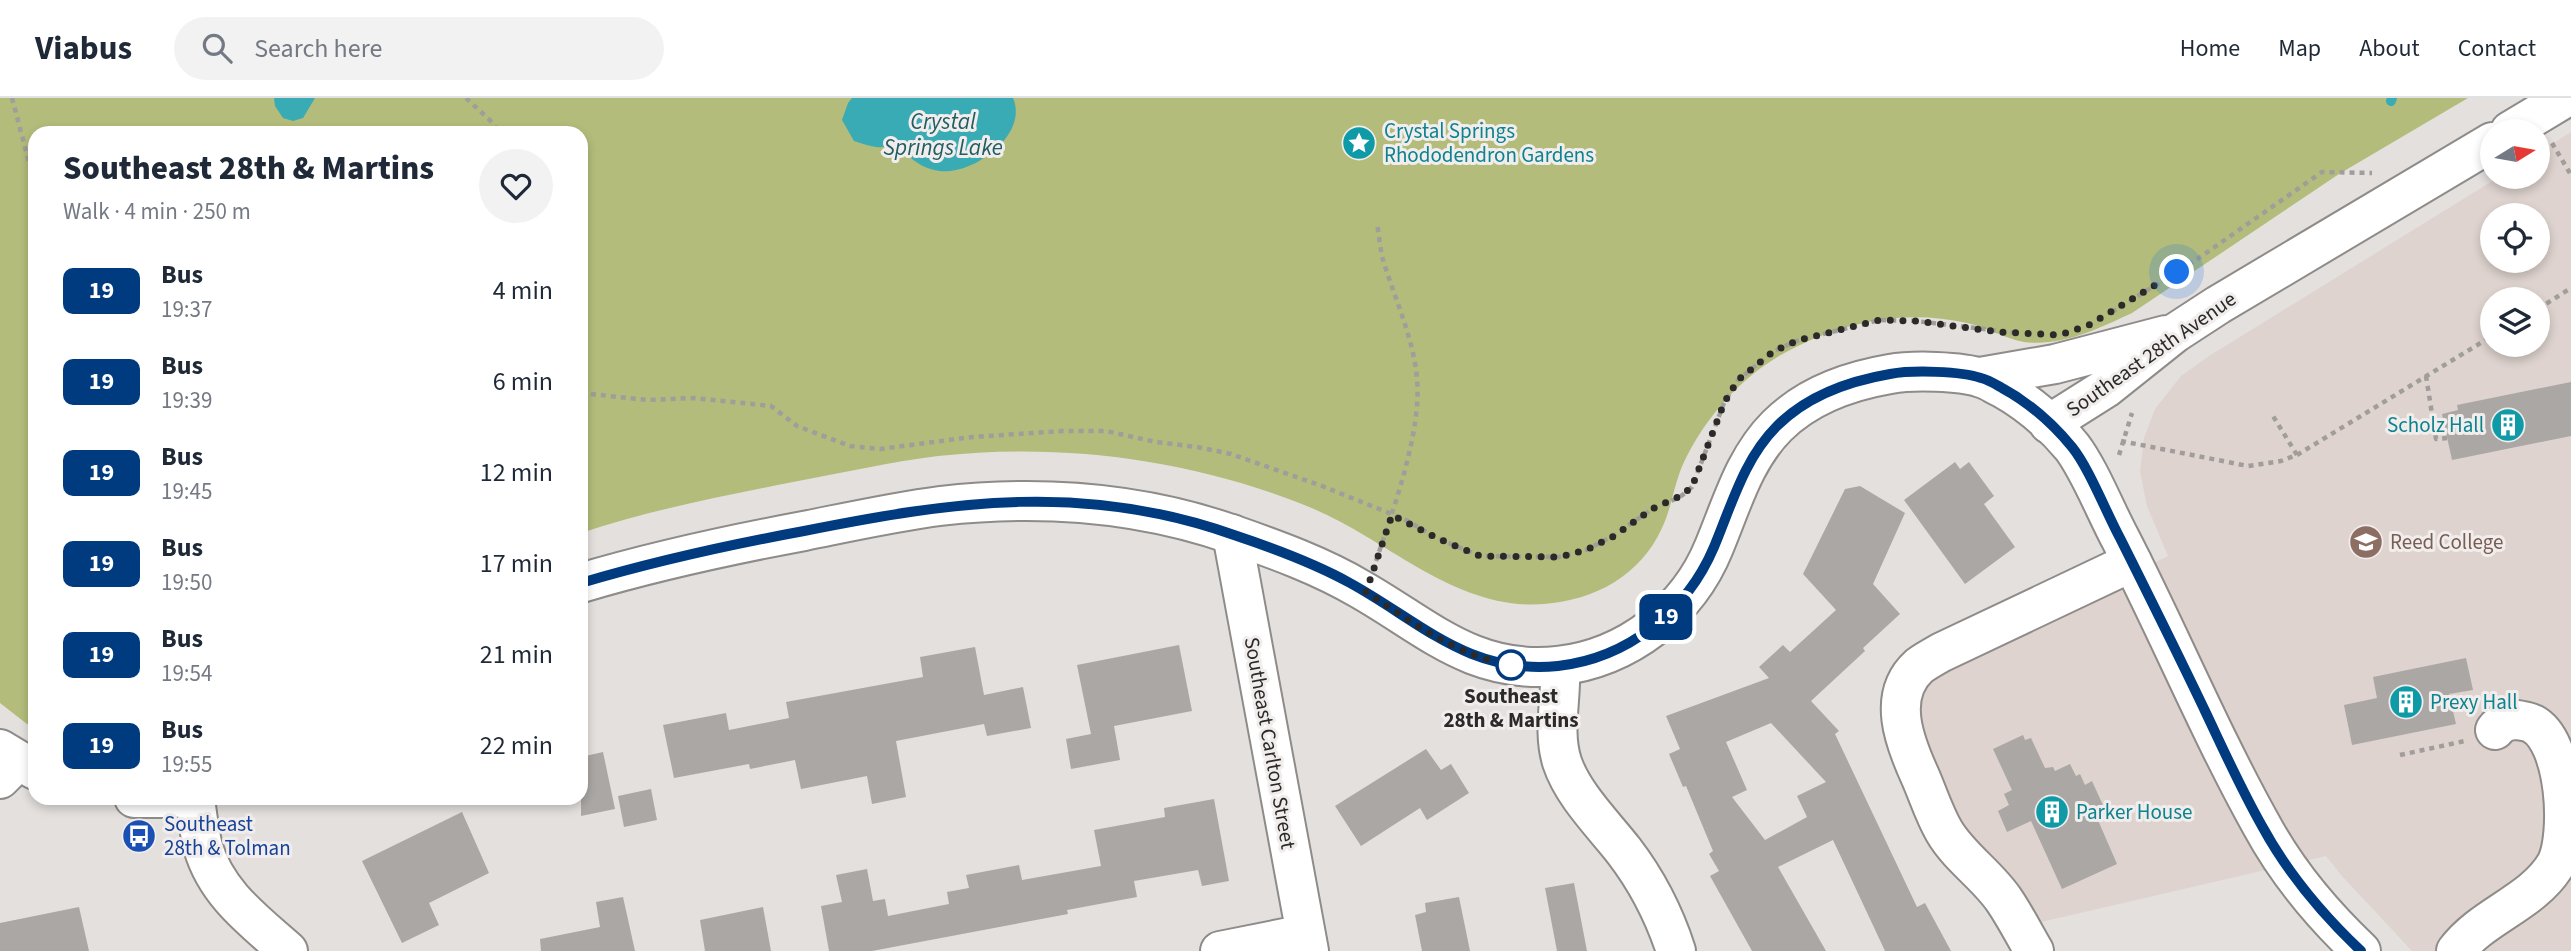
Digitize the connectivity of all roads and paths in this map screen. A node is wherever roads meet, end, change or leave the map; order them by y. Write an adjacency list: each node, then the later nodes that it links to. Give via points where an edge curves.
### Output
1 (12, 98): 8 (path)
2 (466, 98): 5 (path)
3 (2565, 98): 4 (street)
4 (2530, 119)
5 (495, 126)
6 (2557, 135): 10 (path, via 2551,142)
7 (2480, 149): 15 (street, Southeast 28th Avenue)
8 (28, 156)
9 (2382, 173): 14 (path, via 2322,172 2206,254)
10 (2571, 175)
11 (1377, 223): 28 (path, via 1382,257 1411,344 1417,380 1415,421)
12 (2571, 288): 13 (path)
13 (2550, 301)
14 (2100, 318)
15 (2175, 333): 19 (street, via 2055,364); 23 (street, Southeast 28th Avenue, via 2130,371)
16 (2022, 334): 28 (path, via 1880,320 1799,340 1774,351 1738,380 1724,403 1692,487 1586,550 1559,557 1480,556)
17 (2480, 343): 18 (path)
18 (2426, 376): 24 (path, via 2437,439); 26 (path)
19 (1980, 377): 23 (street, Southeast 28th Avenue, via 2010,392); 33 (street, Southeast 28th Avenue, via 1899,372 1842,386 1802,406 1778,425 1757,451 1703,571 1671,612 1619,648)
20 (588, 394): 28 (path, via 771,406 797,426 850,446 880,449 1009,433 1106,431 1231,454)
21 (2133, 410): 25 (path)
22 (2273, 416): 26 (path)
23 (2049, 424): 30 (street, via 2074,449)
24 (2447, 438)
25 (2121, 441): 26 (path, via 2248,466); 27 (path)
26 (2297, 454)
27 (2118, 460)
28 (1392, 515): 32 (path)
29 (1232, 534): 31 (street, Southeast 28th Avenue, via 1189,520 1107,506 975,503 898,512 694,552); 32 (street, Southeast 28th Avenue, via 1300,559); 37 (street, Southeast Carlton Street)
30 (2132, 562): 41 (street, via 1942,652 1919,666 1902,696 1905,742 1944,831 2006,902); 42 (street, via 2264,830 2312,898)
31 (588, 581)
32 (1366, 592): 33 (street, Southeast 28th Avenue, via 1464,652 1520,667)
33 (1560, 666): 40 (street, via 1557,722 1562,762 1643,877)
34 (2495, 730): 35 (path, via 2483,737); 43 (street, via 2500,723 2515,720 2533,724 2551,742 2567,813 2566,835 2557,863 2537,887)
35 (2400, 755)
36 (196, 805): 38 (street, via 204,848 223,890)
37 (1307, 943): 39 (street)
38 (288, 951)
39 (1220, 951)
40 (1676, 951)
41 (2034, 951)
42 (2361, 951)
43 (2456, 951)

